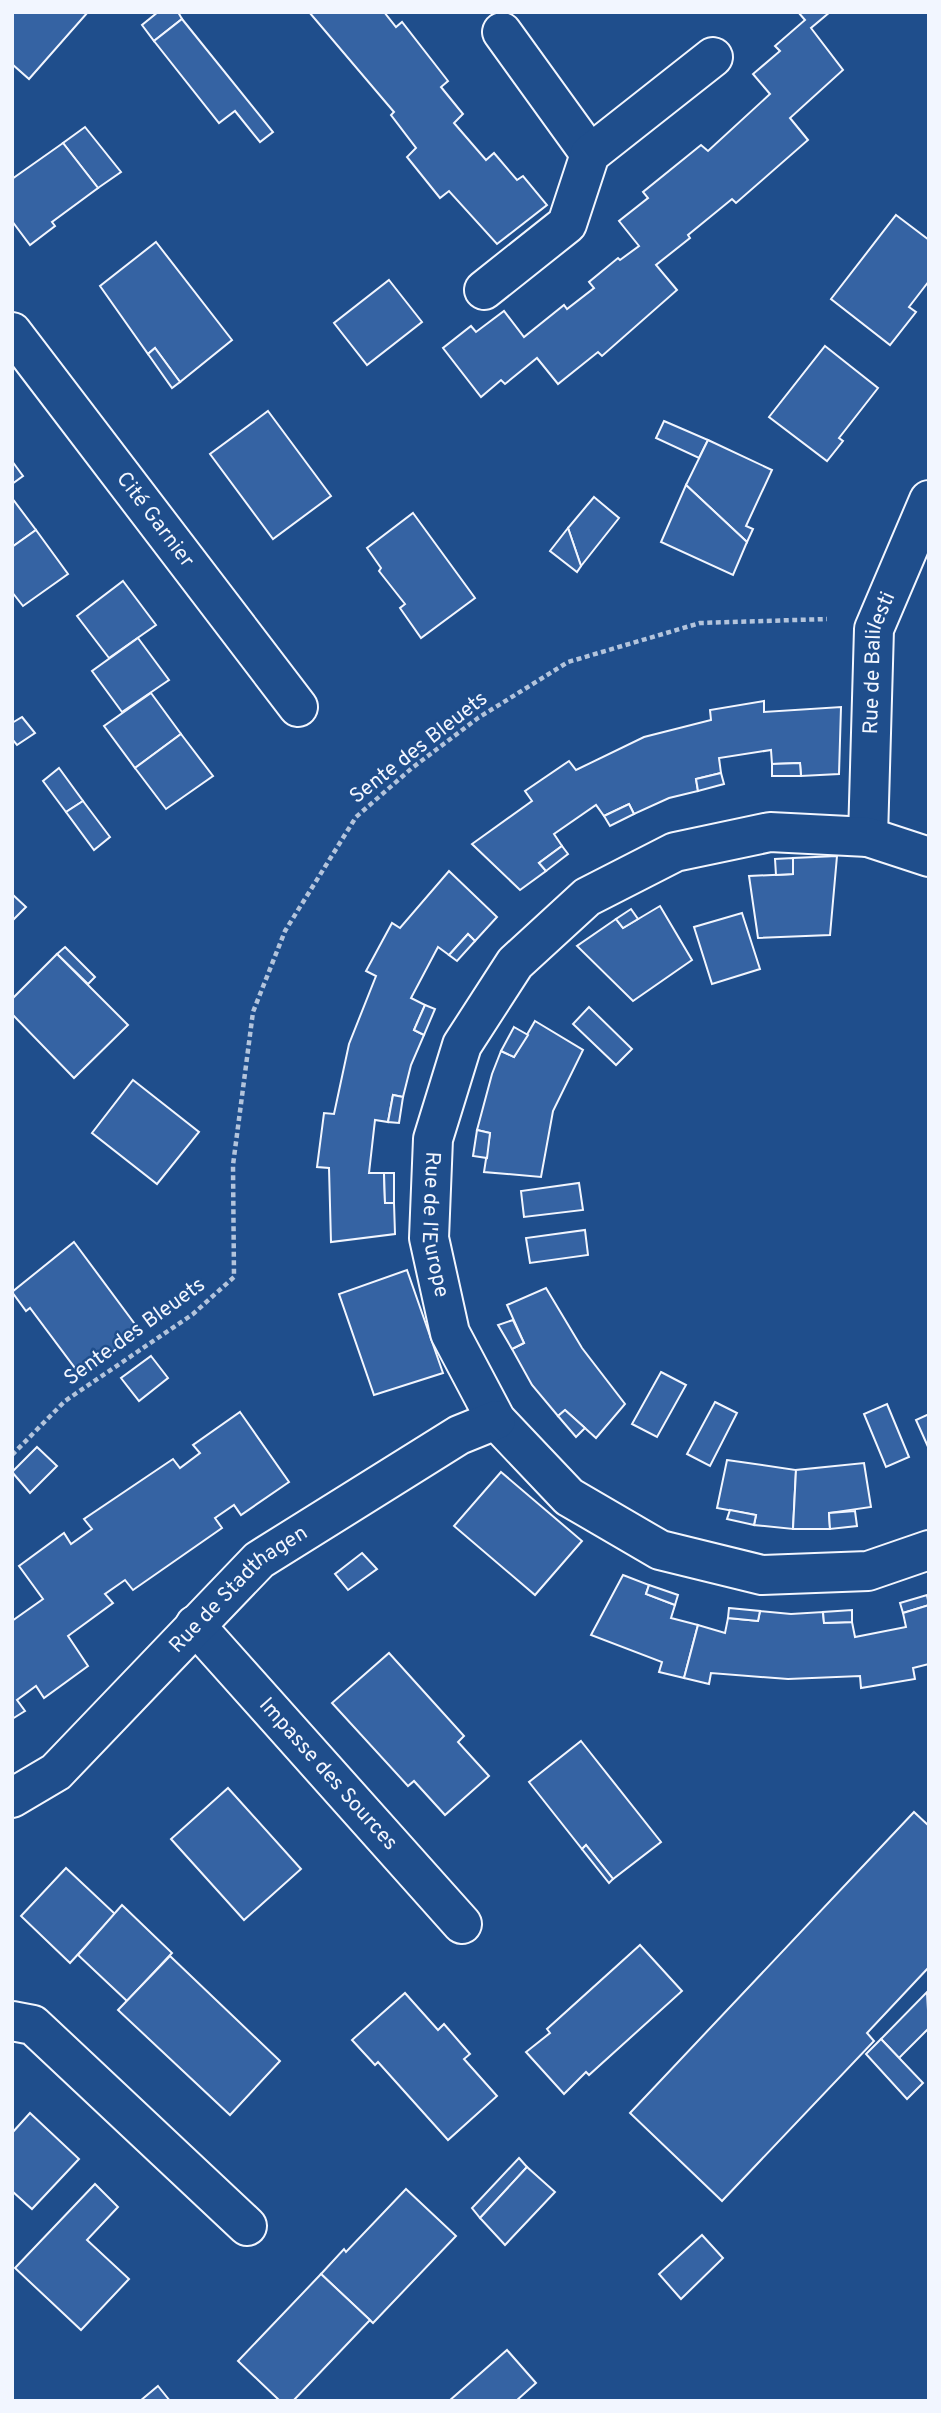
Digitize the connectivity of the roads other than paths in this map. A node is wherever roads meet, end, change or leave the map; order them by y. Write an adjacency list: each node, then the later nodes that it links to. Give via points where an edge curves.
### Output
1 (505, 19): 3 (street)
2 (713, 57): 3 (street)
3 (590, 154): 4 (street, via 567,224)
4 (484, 290)
5 (12, 332): 7 (street, Cité Garnier)
6 (929, 500): 8 (street, Rue de Balilesti, via 874,629)
7 (299, 707)
8 (868, 837): 9 (street, Rue de l'Europe); 10 (street, Rue de l'Europe, via 771,832 675,852 587,897 515,963 463,1045 433,1139 430,1188 429,1238 450,1333)
9 (929, 857)
10 (496, 1420): 11 (street, Rue de l'Europe, via 569,1497 660,1550 762,1575 868,1571); 12 (street, Rue de Stadthagen, via 460,1435 259,1560)
11 (929, 1550)
12 (195, 1625): 13 (street, Rue de Stadthagen, via 56,1772); 14 (street, Impasse des Sources)
13 (12, 1798)
14 (462, 1924)
15 (12, 2021): 16 (street, via 33,2025)
16 (247, 2226)

